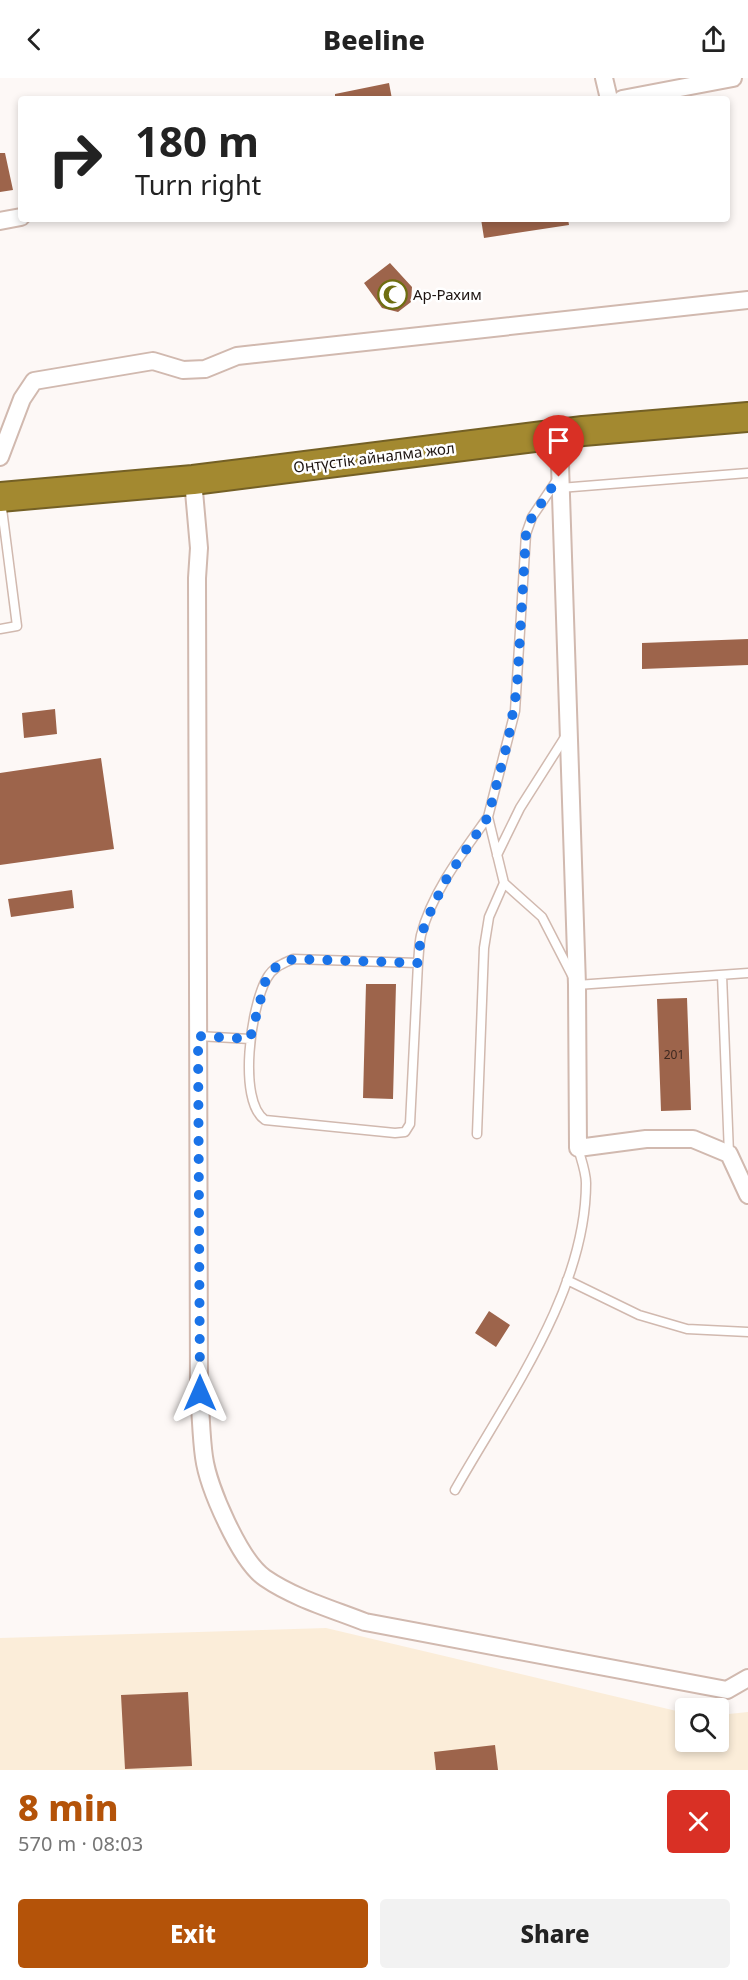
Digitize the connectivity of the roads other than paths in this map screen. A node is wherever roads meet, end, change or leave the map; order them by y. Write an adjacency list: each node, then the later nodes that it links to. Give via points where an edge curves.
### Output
1 (604, 78): 3 (street)
2 (733, 78): 4 (street)
3 (608, 96)
4 (638, 96)
5 (18, 217): 6 (street)
6 (0, 220)
7 (748, 300): 10 (street, via 237,356 205,369 183,370 153,361 34,381 22,399)
8 (748, 417): 9 (highway, Оңтүстік айналма жол)
9 (559, 434): 12 (highway, Оңтүстік айналма жол); 13 (street)
10 (0, 457)
11 (748, 473): 13 (lane)
12 (193, 480): 15 (highway, Оңтүстік айналма жол); 25 (street, via 199,548)
13 (559, 483): 17 (street); 18 (lane, via 532,517 526,534 514,711)
14 (0, 492): 15 (street)
15 (0, 496): 16 (lane, via 17,626)
16 (0, 629)
17 (568, 732): 19 (lane, via 520,808); 24 (street)
18 (488, 817): 19 (lane); 21 (lane, via 432,908 421,935)
19 (497, 856): 20 (lane)
20 (504, 882): 24 (lane, via 542,917); 27 (lane, via 489,917 484,948)
21 (418, 963): 26 (lane, via 293,959 276,967 266,979); 26 (lane, via 410,1124 405,1132 265,1120 256,1114 251,1100)
22 (748, 973): 23 (lane)
23 (722, 975): 24 (lane); 29 (lane)
24 (577, 985): 28 (street)
25 (198, 1036): 26 (lane); 34 (street, via 200,1393 204,1459 219,1505 241,1549 264,1577 365,1622 727,1690)
26 (250, 1039)
27 (477, 1134)
28 (578, 1148): 29 (street, via 646,1139 693,1139); 31 (lane, via 586,1181 580,1244)
29 (729, 1154): 30 (street)
30 (746, 1186)
31 (567, 1280): 32 (lane, via 639,1315 687,1329); 33 (lane, via 554,1317)
32 (748, 1332)
33 (455, 1490)
34 (748, 1678)

